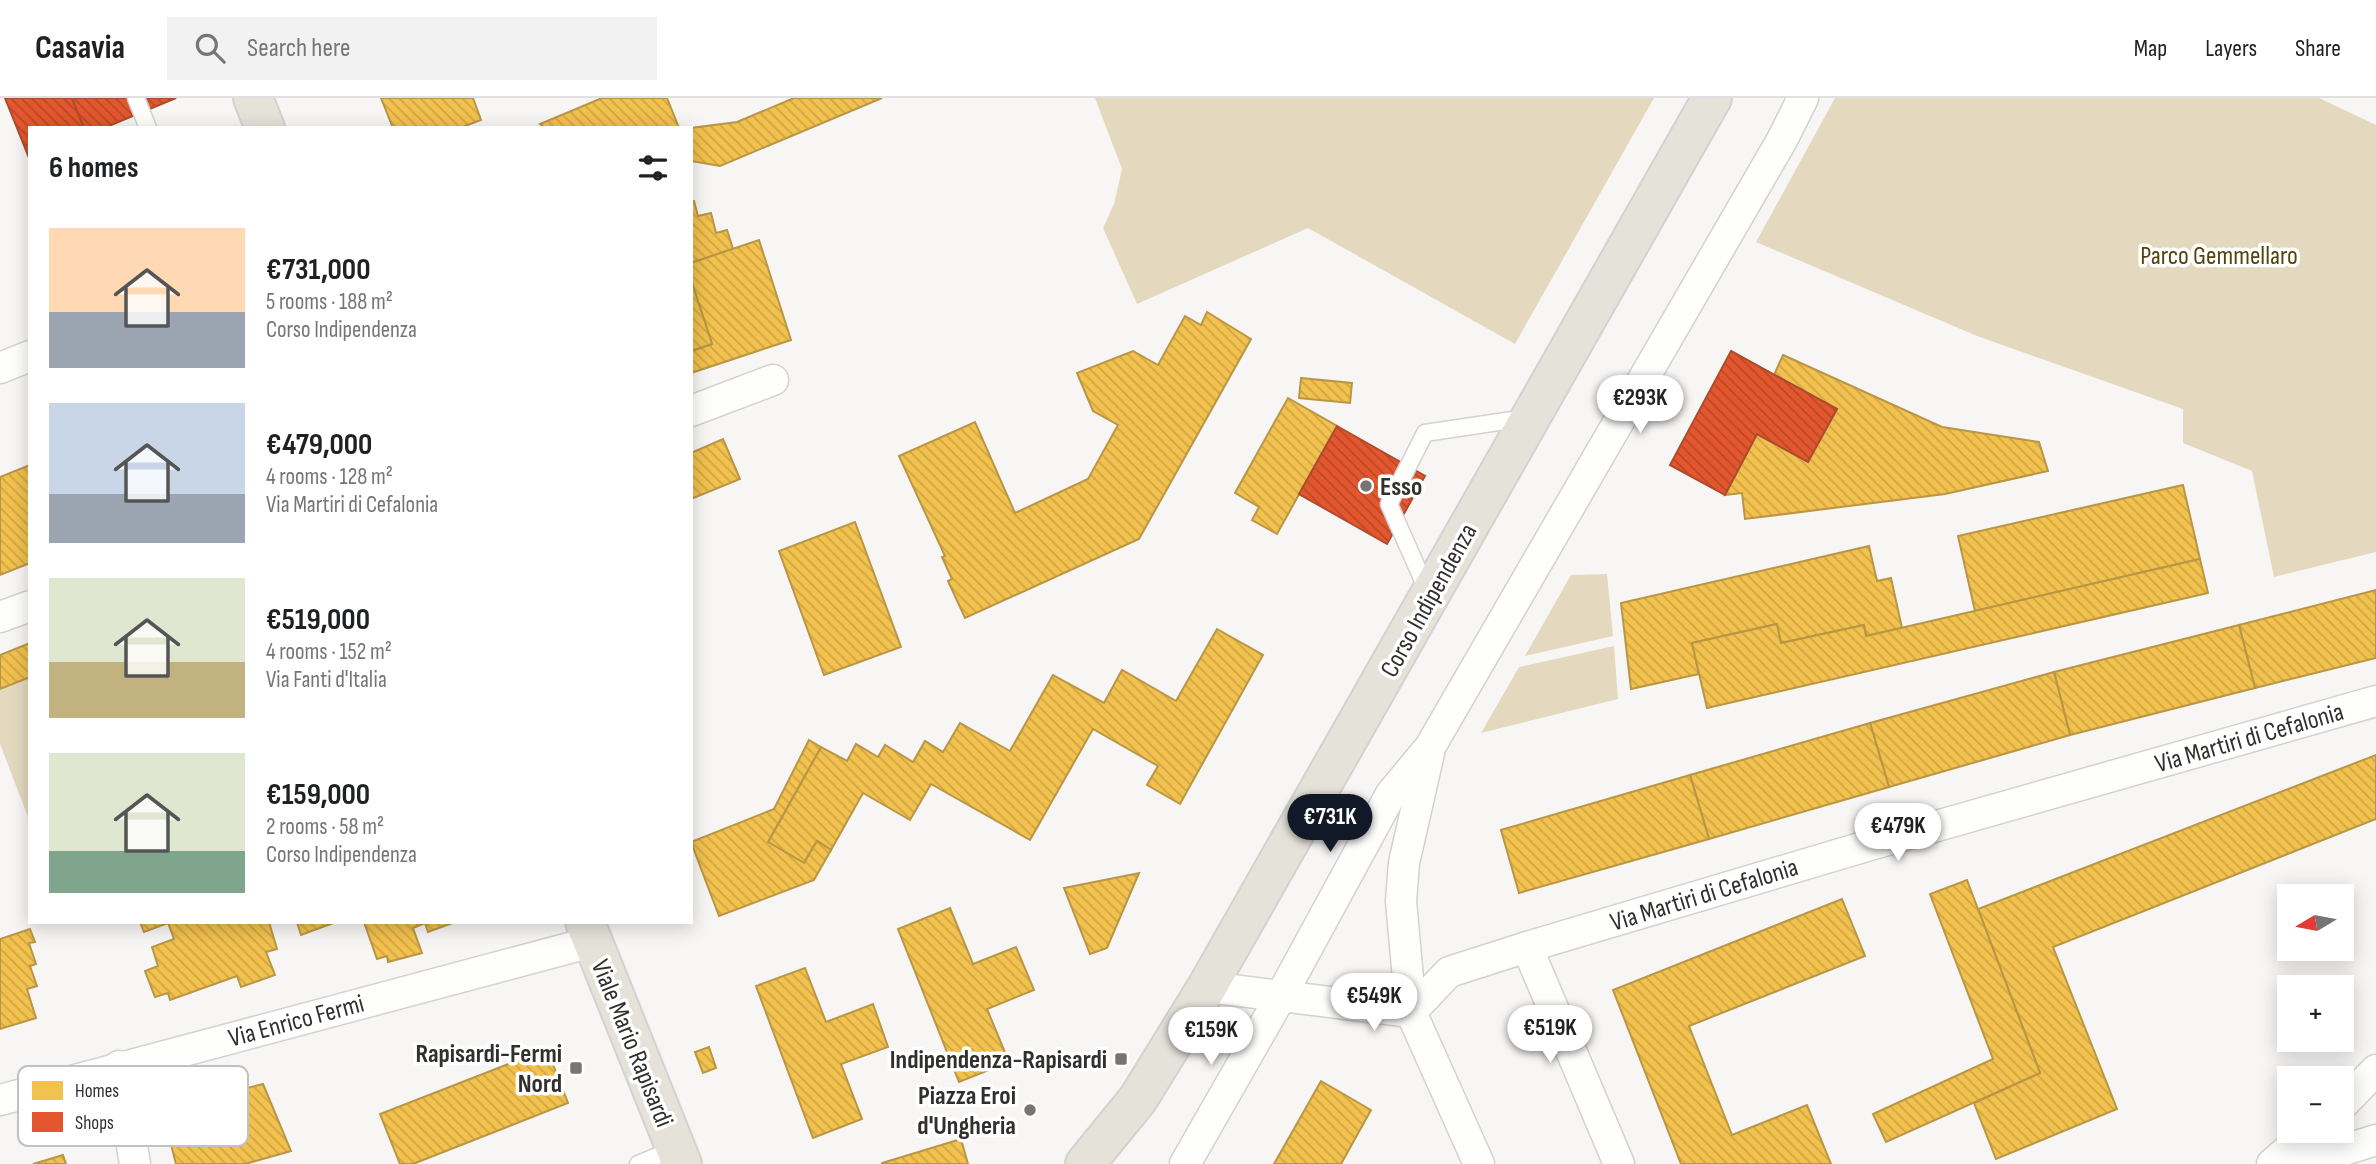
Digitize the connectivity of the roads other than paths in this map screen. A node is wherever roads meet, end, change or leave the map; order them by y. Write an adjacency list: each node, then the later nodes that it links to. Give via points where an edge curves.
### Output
1 (136, 98): 5 (lane)
2 (253, 98): 6 (main road)
3 (1712, 98): 11 (main road, Corso Indipendenza)
4 (1803, 98): 16 (street)
5 (147, 126)
6 (264, 126)
7 (28, 357): 8 (street)
8 (0, 368)
9 (773, 380): 10 (street)
10 (693, 410)
11 (1529, 418): 12 (main road, Corso Indipendenza); 12 (lane, via 1424,433 1389,504)
12 (1430, 597): 19 (main road, Corso Indipendenza)
13 (28, 607): 14 (street)
14 (0, 617)
15 (2376, 701): 18 (street, Via Martiri di Cefalonia)
16 (1430, 747): 20 (street, via 1391,794); 21 (street, via 1404,863 1401,901)
17 (588, 932): 22 (street, Via Enrico Fermi); 31 (main road, Viale Mario Rapisardi)
18 (1527, 947): 21 (street, Via Martiri di Cefalonia, via 1449,972); 38 (street)
19 (1207, 987): 20 (street); 26 (main road, Corso Indipendenza)
20 (1281, 996): 21 (street); 36 (street)
21 (1411, 1012): 37 (street)
22 (119, 1066)
23 (2376, 1070): 24 (street)
24 (2354, 1093)
25 (18, 1095): 27 (street, Via Enrico Fermi)
26 (1138, 1099): 34 (main road); 35 (main road)
27 (0, 1100)
28 (2376, 1140): 40 (street)
29 (2296, 1143): 39 (street)
30 (132, 1146): 32 (street)
31 (679, 1156): 33 (lane)
32 (135, 1164)
33 (638, 1164)
34 (1085, 1164)
35 (1117, 1164)
36 (1185, 1164)
37 (1479, 1164)
38 (1619, 1164)
39 (2272, 1164)
40 (2299, 1164)

